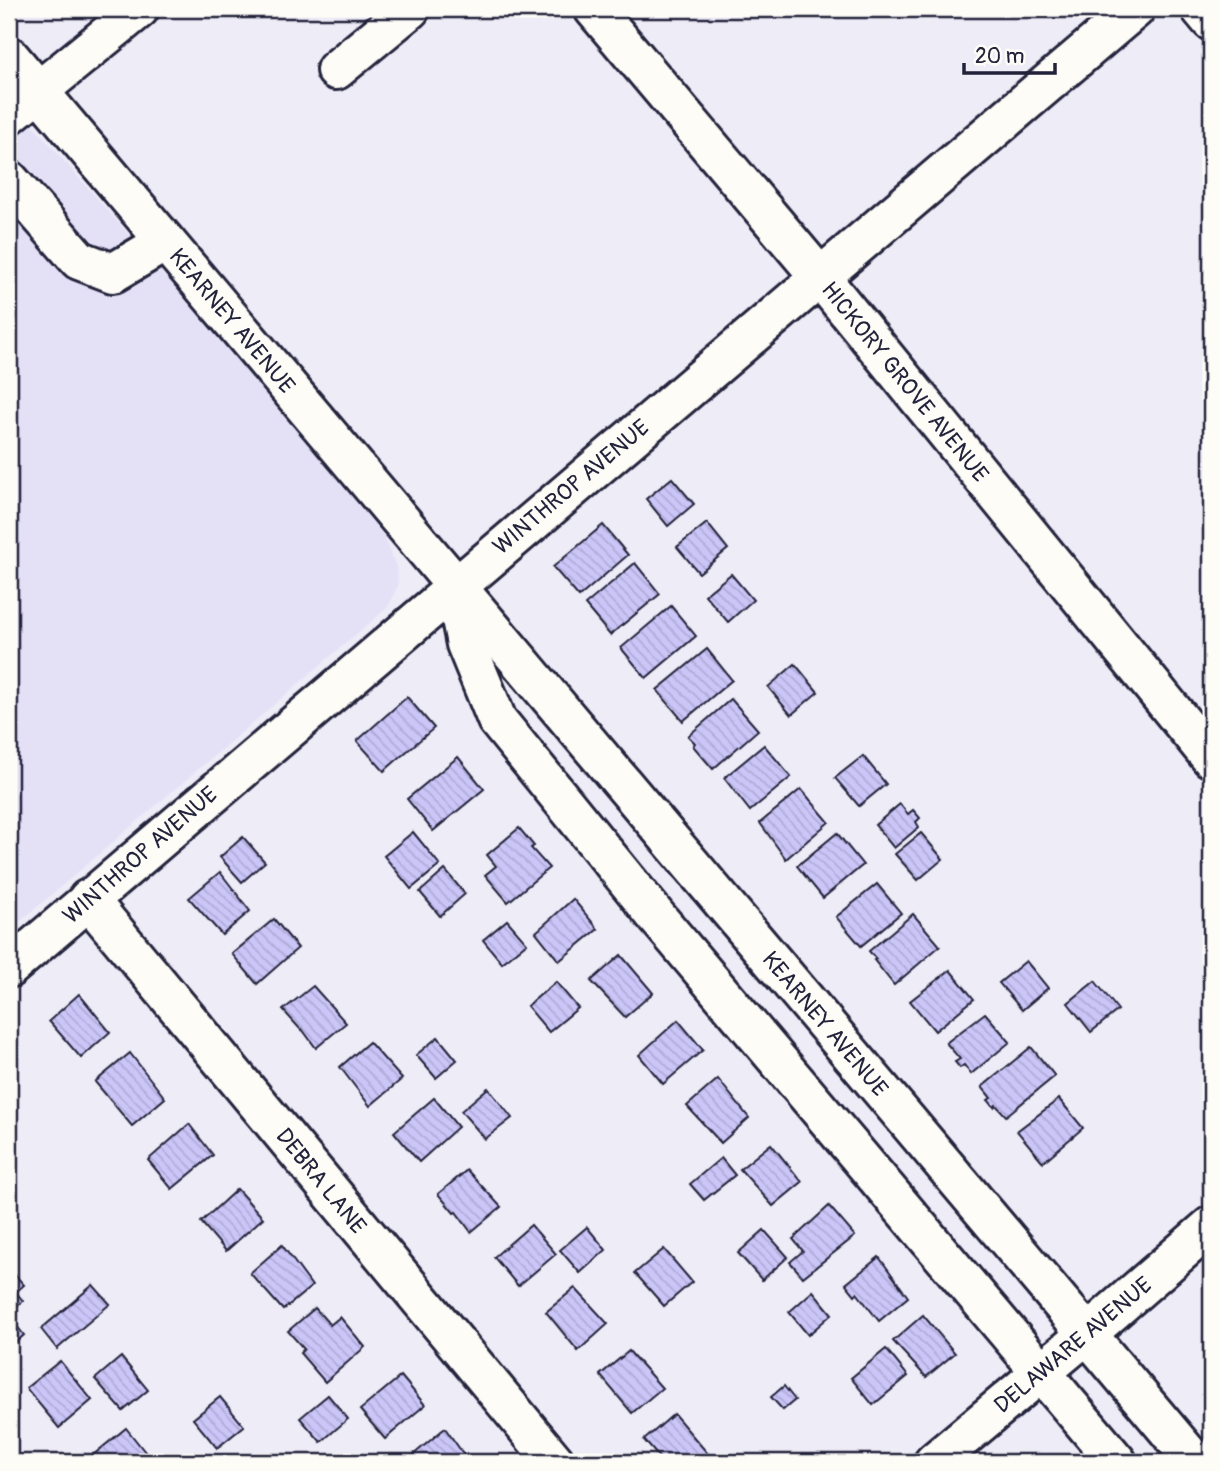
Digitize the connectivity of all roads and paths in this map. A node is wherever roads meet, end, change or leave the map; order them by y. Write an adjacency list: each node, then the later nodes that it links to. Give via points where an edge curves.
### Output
1 (139, 9): 9 (street)
2 (410, 9): 8 (street)
3 (594, 9): 13 (street, HICKORY GROVE AVENUE)
4 (1135, 9): 13 (street, WINTHROP AVENUE)
5 (1201, 9): 6 (street)
6 (1211, 21)
7 (9, 56): 9 (street, KEARNEY AVENUE)
8 (336, 70)
9 (37, 90): 10 (street); 12 (street, KEARNEY AVENUE)
10 (9, 115)
11 (9, 180): 12 (street, via 79,260 113,273)
12 (165, 242): 14 (street, KEARNEY AVENUE)
13 (820, 277): 14 (street, WINTHROP AVENUE); 15 (street, HICKORY GROVE AVENUE)
14 (455, 586): 16 (street, WINTHROP AVENUE); 19 (street, KEARNEY AVENUE); 20 (street, KEARNEY AVENUE, via 466,644 497,720)
15 (1211, 758)
16 (88, 899): 17 (street, WINTHROP AVENUE); 21 (street, DEBRA LANE)
17 (9, 968)
18 (1211, 1226): 19 (street, DELAWARE AVENUE)
19 (1087, 1334): 20 (street, DELAWARE AVENUE); 24 (street, KEARNEY AVENUE)
20 (1040, 1374): 22 (street, DELAWARE AVENUE); 23 (street, KEARNEY AVENUE)
21 (555, 1462)
22 (934, 1462)
23 (1117, 1462)
24 (1195, 1462)

